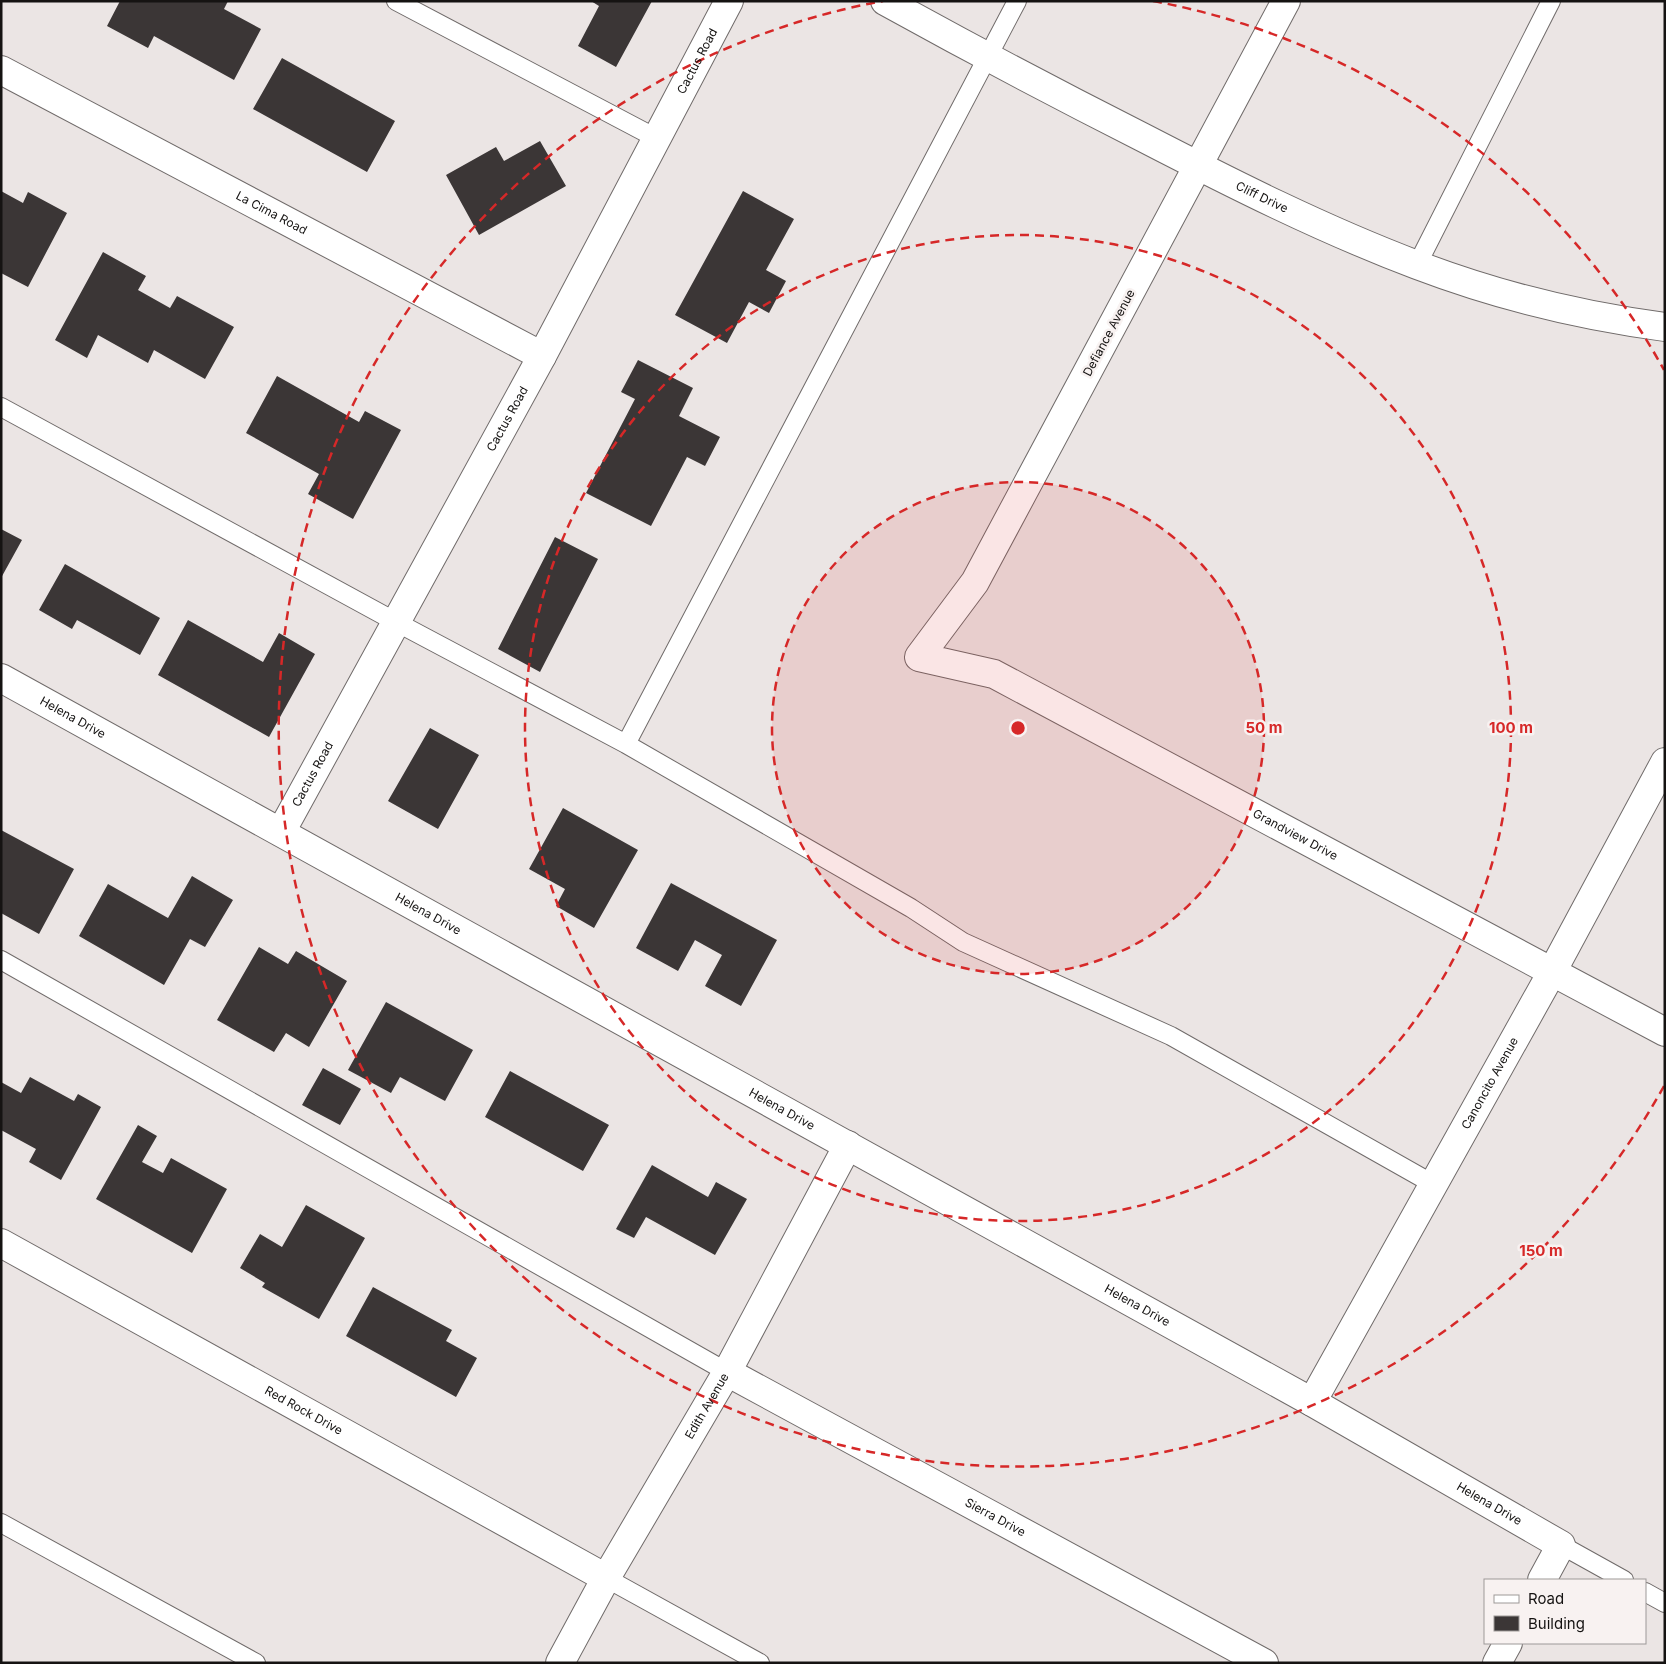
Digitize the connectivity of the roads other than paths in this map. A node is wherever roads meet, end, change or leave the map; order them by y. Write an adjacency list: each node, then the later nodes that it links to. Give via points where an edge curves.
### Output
1 (396, 1): 9 (lane)
2 (729, 1): 9 (street, Cactus Road)
3 (885, 1): 7 (street, Cliff Drive)
4 (1017, 1): 7 (lane)
5 (1286, 1): 10 (street, Defiance Avenue)
6 (1551, 1): 11 (lane)
7 (987, 58): 10 (street, Cliff Drive); 18 (lane)
8 (1, 70): 13 (street, La Cima Road)
9 (656, 138): 13 (street, Cactus Road)
10 (1198, 167): 11 (street, Cliff Drive); 16 (street, Defiance Avenue, via 975,582)
11 (1417, 265): 12 (street, Cliff Drive, via 1494,291 1579,312)
12 (1665, 327)
13 (542, 356): 15 (street, Cactus Road)
14 (1, 407): 15 (lane)
15 (396, 622): 18 (lane); 20 (street, Cactus Road)
16 (919, 657): 22 (street, Grandview Drive, via 994,674)
17 (1, 678): 20 (street, Helena Drive)
18 (626, 744): 25 (lane, via 911,908 962,942 1171,1036)
19 (1665, 762): 22 (street, Canoncito Avenue)
20 (281, 832): 24 (street, Helena Drive)
21 (1, 960): 27 (lane)
22 (1552, 972): 23 (street, Grandview Drive); 25 (street, Canoncito Avenue)
23 (1665, 1032)
24 (848, 1146): 27 (street, Edith Avenue); 28 (street, Helena Drive)
25 (1433, 1184): 28 (street, Canoncito Avenue)
26 (1, 1243): 31 (street, Red Rock Drive)
27 (727, 1372): 31 (street, Edith Avenue); 40 (street, Sierra Drive)
28 (1312, 1402): 30 (street, Helena Drive)
29 (1, 1523): 37 (lane)
30 (1561, 1545): 32 (street); 33 (lane)
31 (606, 1578): 38 (street, Edith Avenue); 39 (lane)
32 (1543, 1579)
33 (1622, 1579)
34 (1646, 1593): 35 (lane)
35 (1665, 1603)
36 (1507, 1644): 41 (street)
37 (256, 1663)
38 (560, 1663)
39 (760, 1663)
40 (1264, 1663)
41 (1497, 1663)

